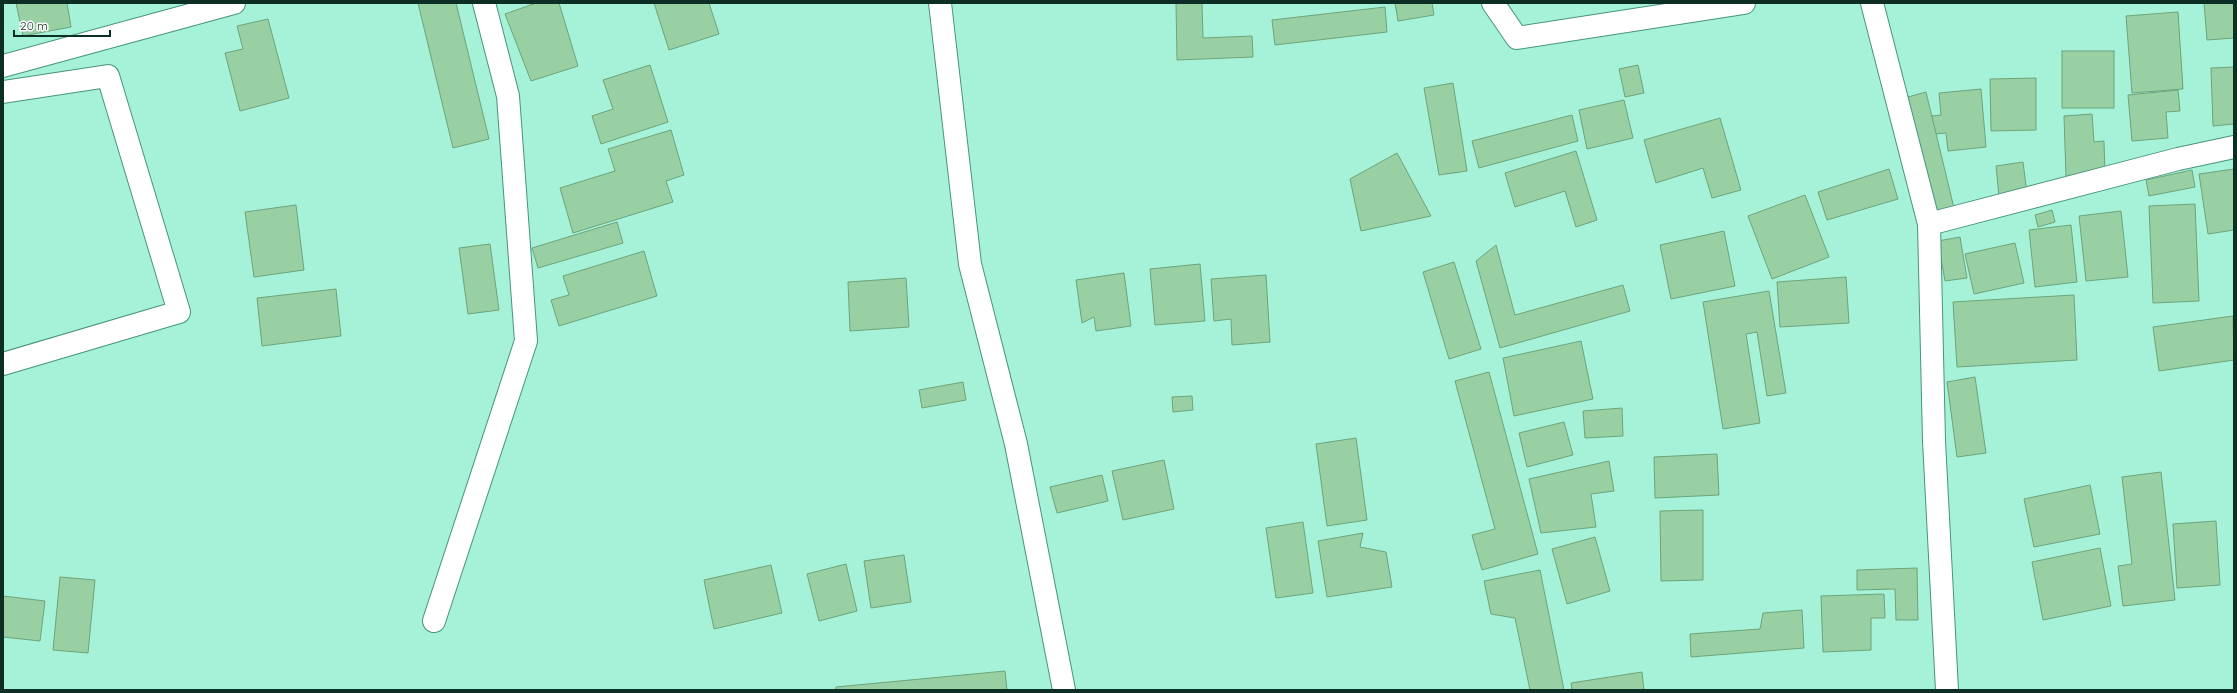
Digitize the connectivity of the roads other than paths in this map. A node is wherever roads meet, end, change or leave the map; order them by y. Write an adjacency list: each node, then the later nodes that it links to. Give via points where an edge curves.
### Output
1 (234, 3): 7 (street)
2 (484, 3): 12 (street, via 508,96 526,341)
3 (940, 3): 13 (street, via 970,264 1016,444)
4 (1493, 3): 5 (street, via 1517,38)
5 (1744, 3)
6 (1872, 3): 10 (street)
7 (3, 66)
8 (3, 92): 11 (street, via 108,76 179,312)
9 (2234, 147): 10 (street, via 2178,159)
10 (1929, 224): 14 (street, via 1934,441)
11 (3, 364)
12 (434, 620)
13 (1064, 690)
14 (1947, 690)

